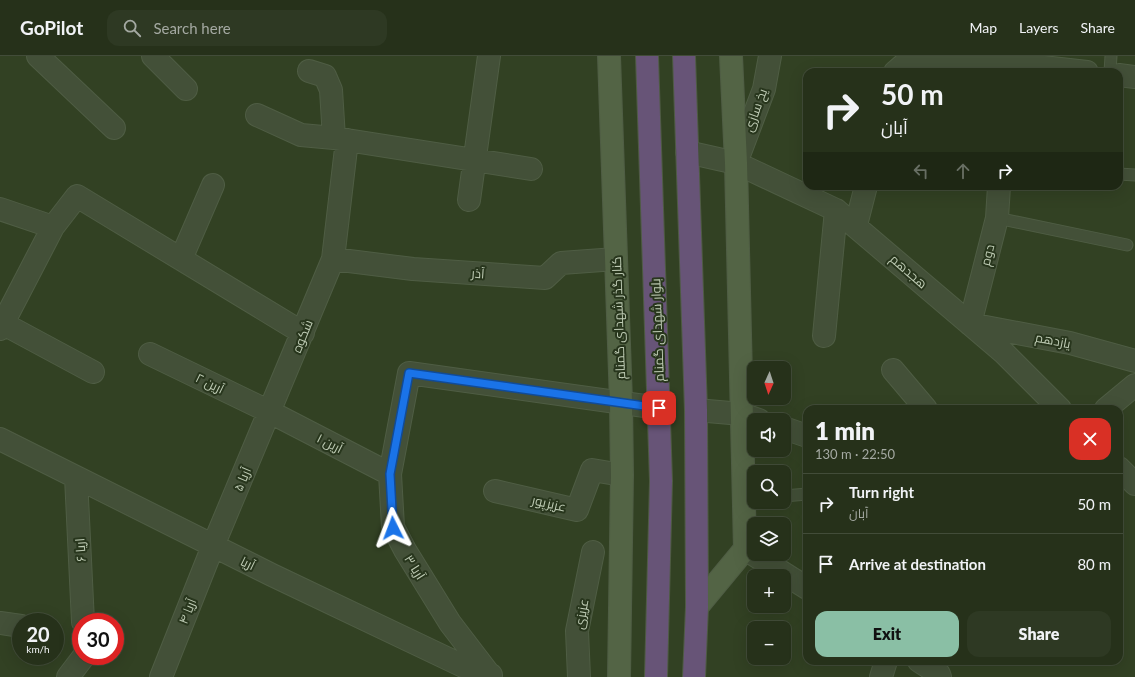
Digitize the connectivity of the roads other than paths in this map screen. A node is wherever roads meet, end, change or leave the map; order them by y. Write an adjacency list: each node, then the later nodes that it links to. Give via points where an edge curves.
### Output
1 (153, 56): 16 (street)
2 (489, 56): 21 (street)
3 (609, 56): 38 (street, کنار گذر شهدای گمنام)
4 (647, 56): 52 (highway, بلوار شهدای گمنام)
5 (684, 56): 20 (highway)
6 (731, 56): 22 (street)
7 (770, 56): 22 (street, یخ سازی, via 764,89)
8 (1111, 56): 12 (lane)
9 (50, 60): 18 (street)
10 (902, 66): 11 (street)
11 (1052, 68)
12 (1110, 68)
13 (309, 71): 19 (street, شکوه, via 325,76 331,90)
14 (1123, 76): 15 (street)
15 (1135, 77)
16 (186, 89)
17 (257, 115): 19 (street, via 300,135)
18 (114, 128)
19 (341, 139): 21 (street); 37 (street, شکوه)
20 (687, 152): 22 (street, هجدهم); 53 (highway)
21 (475, 160): 23 (street); 29 (street)
22 (736, 162): 31 (street, هجدهم); 55 (street)
23 (531, 169)
24 (1123, 174): 25 (lane)
25 (1135, 175)
26 (213, 184): 36 (street)
27 (865, 190): 33 (street)
28 (1000, 190): 32 (street, دوم)
29 (469, 200)
30 (0, 209): 34 (street)
31 (836, 210): 33 (street, هجدهم); 42 (street)
32 (997, 218): 35 (lane); 39 (street, دوم)
33 (856, 225): 39 (street, هجدهم)
34 (53, 227): 36 (street, via 77,196); 40 (street)
35 (1127, 245)
36 (181, 259): 41 (street)
37 (333, 259): 38 (street, آذر, via 413,269 544,278 561,263); 41 (street, شکوه)
38 (616, 259): 48 (street, کنار گذر شهدای گمنام)
39 (970, 324): 44 (street, یازدهم, via 1070,343); 50 (street, هجدهم, via 1003,352)
40 (1, 325): 46 (street)
41 (303, 333): 54 (street, شکوه)
42 (824, 336)
43 (150, 354): 54 (street, آرین ۲)
44 (1135, 360)
45 (893, 370): 49 (street)
46 (93, 372)
47 (1135, 385): 51 (street)
48 (621, 402): 52 (street); 61 (street, آریا ۳, via 409,373); 62 (street, کنار گذر شهدای گمنام)
49 (923, 405)
50 (1056, 405)
51 (1111, 405)
52 (659, 408): 85 (highway, بلوار شهدای گمنام, via 661,481)
53 (696, 410): 56 (street); 73 (highway)
54 (270, 412): 61 (street, آرین ۱); 69 (street, آریا ۵)
55 (750, 413)
56 (747, 417)
57 (791, 430): 58 (street)
58 (803, 435)
59 (1, 442): 63 (street, آریا)
60 (1123, 472): 64 (street)
61 (390, 474): 80 (street, آریا ۳, via 393,528 404,550 450,623)
62 (622, 475): 65 (street, عزیزپور, via 592,470 577,510); 84 (street, کنار گذر شهدای گمنام)
63 (76, 477): 69 (street, آریا); 74 (street, اریا ۶)
64 (1135, 484)
65 (496, 491)
66 (803, 494): 67 (lane)
67 (791, 495)
68 (748, 509): 70 (street)
69 (213, 546): 80 (street, آریا, via 463,666); 82 (street, آریا ۴)
70 (746, 549): 72 (street); 73 (street)
71 (593, 552): 83 (street, عزیزی, via 576,631)
72 (803, 585)
73 (697, 607): 86 (highway)
74 (83, 613)
75 (0, 623): 76 (street)
76 (12, 625)
77 (77, 665): 81 (street)
78 (885, 665): 87 (street)
79 (925, 665): 88 (street)
80 (494, 675)
81 (68, 677)
82 (161, 677)
83 (579, 677)
84 (619, 677)
85 (656, 677)
86 (694, 677)
87 (881, 677)
88 (940, 677)

